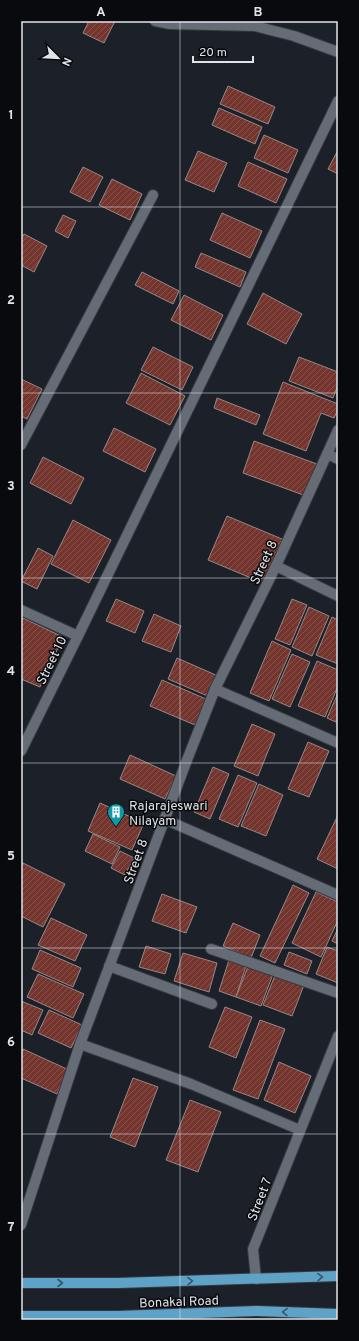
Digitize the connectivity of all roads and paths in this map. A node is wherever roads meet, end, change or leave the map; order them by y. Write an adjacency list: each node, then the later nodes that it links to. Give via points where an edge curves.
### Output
1 (155, 21): 2 (street, via 170,24 254,26 294,36)
2 (338, 52)
3 (338, 101): 12 (street)
4 (153, 195): 6 (street)
5 (338, 430): 7 (street, Street 8)
6 (21, 445)
7 (327, 454): 8 (street); 9 (street, Street 8)
8 (338, 458)
9 (276, 566): 10 (street); 13 (street, Street 8)
10 (338, 596)
11 (21, 610): 12 (street, Street 10)
12 (78, 636): 15 (street, Street 10)
13 (215, 689): 14 (street); 16 (street, Street 8)
14 (338, 743)
15 (21, 751)
16 (164, 819): 17 (street); 19 (street, Street 8)
17 (338, 896)
18 (211, 949): 20 (street)
19 (109, 966): 21 (street); 23 (street, Street 8)
20 (338, 993)
21 (212, 1004)
22 (338, 1036): 24 (street, Street 7)
23 (80, 1044): 24 (street, via 190,1084); 25 (street, Street 8)
24 (300, 1130): 27 (street, Street 7, via 253,1249)
25 (21, 1224)
26 (338, 1276): 27 (main road, Bonakal Road, one-way to 26)
27 (256, 1279): 28 (main road, Bonakal Road, one-way to 27)
28 (21, 1283)
29 (21, 1316): 30 (main road, Bonakal Road, one-way to 29, via 257,1312)
30 (333, 1316)

